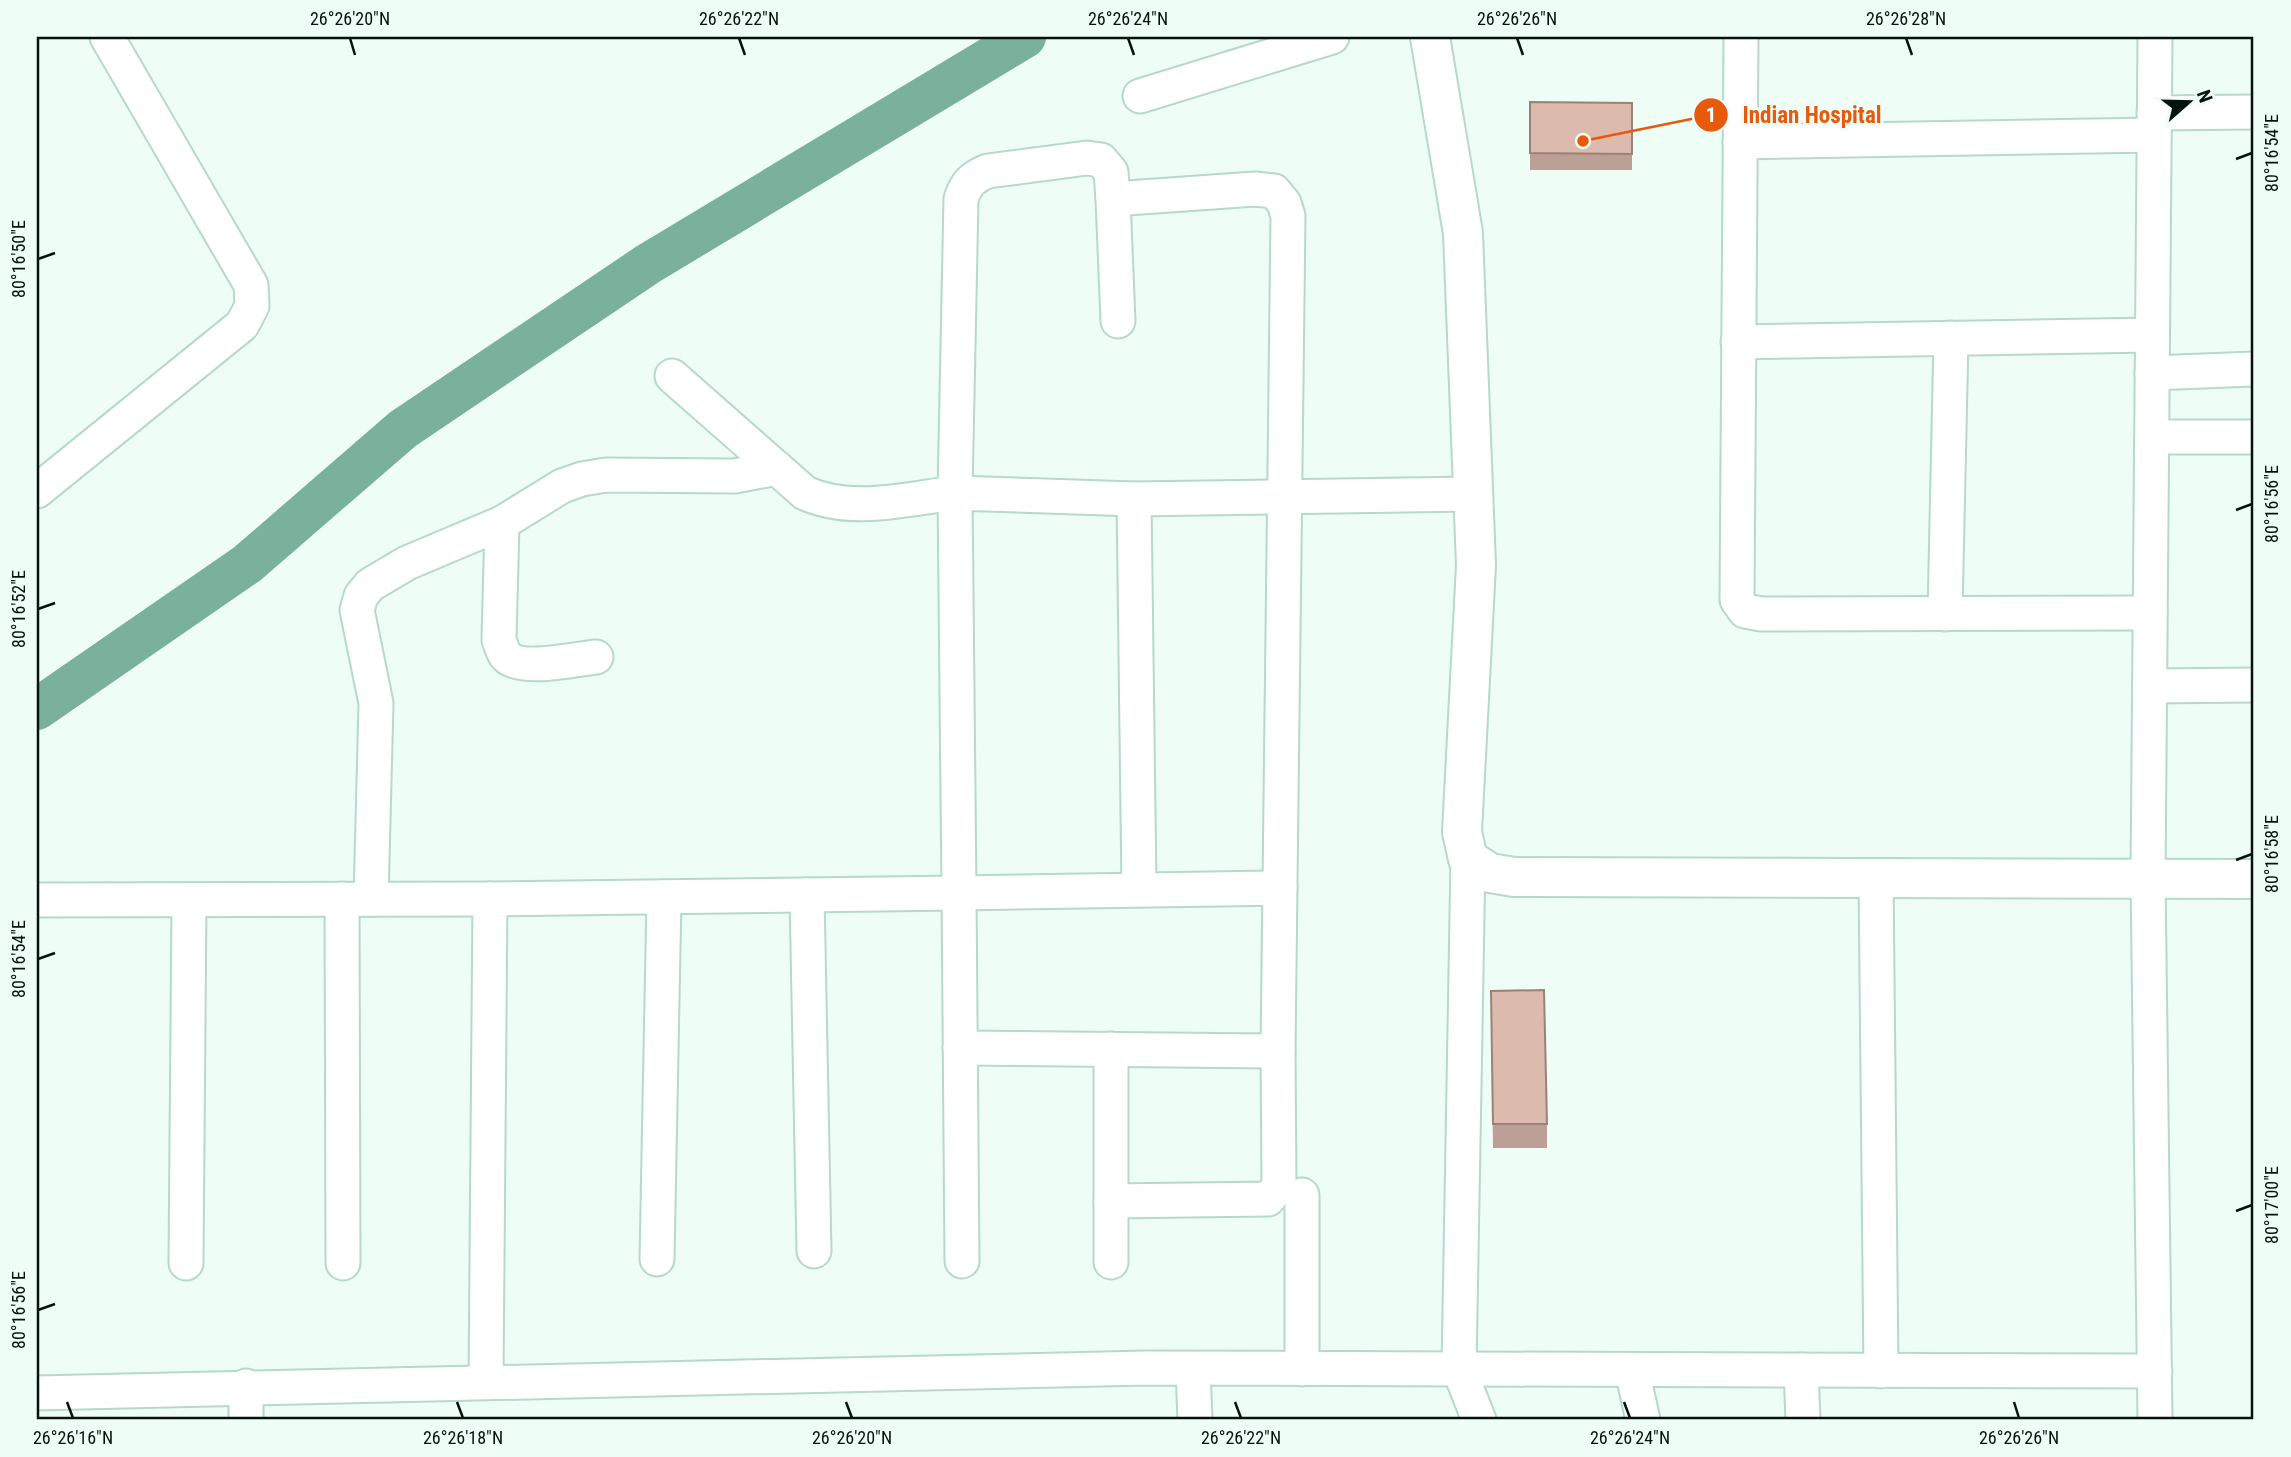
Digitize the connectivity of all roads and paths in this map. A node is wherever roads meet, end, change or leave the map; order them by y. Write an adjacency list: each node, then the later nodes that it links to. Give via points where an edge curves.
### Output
1 (107, 37): 21 (street, via 251,285 252,306 242,325)
2 (1332, 37): 6 (street)
3 (1430, 37): 23 (street, via 1463,233)
4 (1741, 37): 9 (street)
5 (2155, 37): 8 (street)
6 (1140, 96)
7 (2254, 112): 8 (street)
8 (2154, 124): 9 (street); 12 (street)
9 (1740, 142): 14 (street)
10 (1113, 199): 11 (street); 22 (street, via 1111,172 1101,160 1087,158 988,171 965,186 961,199); 24 (street, via 1255,189 1274,191 1284,204 1288,216)
11 (1118, 321)
12 (2152, 335): 13 (street); 16 (street)
13 (1951, 338): 14 (street); 28 (street)
14 (1738, 342): 28 (street, via 1735,586 1745,611)
15 (2254, 369): 16 (street)
16 (2152, 373): 18 (street)
17 (672, 376): 20 (street)
18 (2152, 437): 19 (street); 27 (street)
19 (2254, 437)
20 (777, 468): 22 (street, via 805,493 851,506); 26 (street, via 735,476 606,475 582,479 562,486)
21 (37, 491)
22 (955, 494): 25 (street); 38 (street)
23 (1472, 494): 24 (street); 32 (street, via 1476,565 1462,832)
24 (1285, 496): 25 (street); 36 (street)
25 (1134, 499): 37 (street)
26 (502, 523): 29 (street, via 499,640 506,656 537,664); 41 (street, via 407,563 370,585 361,596 357,610 374,684 378,730)
27 (2150, 613): 28 (street); 31 (street)
28 (1945, 614)
29 (596, 657)
30 (2254, 684): 31 (street)
31 (2150, 686): 34 (street)
32 (1468, 859): 33 (street, via 1490,873 1514,877); 58 (street)
33 (1876, 878): 34 (street); 61 (street)
34 (2148, 879): 35 (street); 62 (street)
35 (2254, 879)
36 (1280, 888): 37 (street); 47 (street)
37 (1139, 889): 38 (street)
38 (959, 893): 39 (street); 45 (street)
39 (807, 895): 40 (street); 50 (street)
40 (664, 897): 42 (street); 51 (street)
41 (357, 899): 42 (street); 44 (street); 55 (street)
42 (490, 899): 63 (street)
43 (37, 900): 44 (street)
44 (189, 900): 54 (street)
45 (960, 1048): 46 (street); 52 (street)
46 (1111, 1049): 47 (street); 49 (street)
47 (1278, 1051): 49 (street, via 1279,1187 1275,1195 1268,1199)
48 (1302, 1195): 57 (street)
49 (1111, 1201): 53 (street)
50 (814, 1251)
51 (657, 1259)
52 (962, 1261)
53 (1111, 1262)
54 (186, 1263)
55 (343, 1263)
56 (1193, 1369): 57 (street); 63 (street); 67 (street)
57 (1302, 1369): 58 (street)
58 (1459, 1369): 59 (street); 68 (street)
59 (1632, 1370): 60 (street); 69 (street)
60 (1801, 1370): 61 (street); 70 (street)
61 (1881, 1371): 62 (street)
62 (2155, 1371): 71 (street)
63 (486, 1381): 64 (street)
64 (246, 1386): 65 (street); 66 (street)
65 (37, 1392)
66 (246, 1420)
67 (1195, 1420)
68 (1479, 1420)
69 (1643, 1420)
70 (1803, 1420)
71 (2155, 1420)

